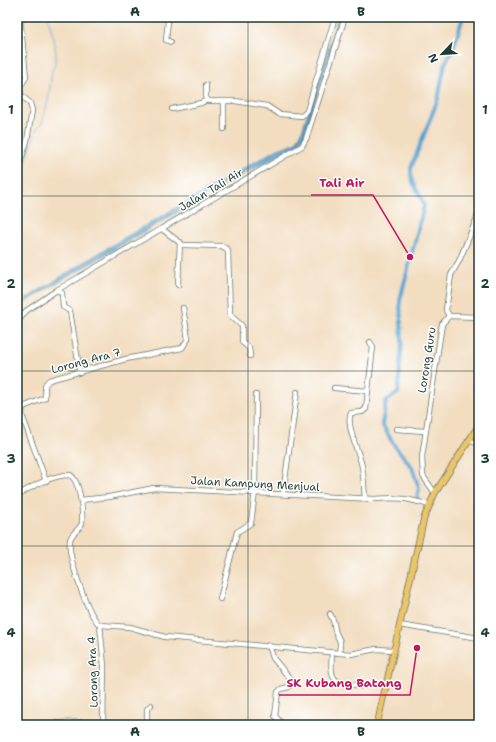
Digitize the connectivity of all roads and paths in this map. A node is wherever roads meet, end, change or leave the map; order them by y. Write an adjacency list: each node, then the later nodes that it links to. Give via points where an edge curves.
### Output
1 (20, 17): 8 (street, via 26,77)
2 (164, 17): 5 (street, via 168,21 166,40)
3 (335, 17): 10 (street, via 305,114 299,117 279,114 267,106)
4 (345, 17): 15 (street, Jalan Tali Air, via 304,143)
5 (171, 42)
6 (17, 79): 8 (street)
7 (206, 84): 9 (street)
8 (19, 89): 13 (street, via 32,110 27,141)
9 (207, 100): 10 (street); 11 (street)
10 (224, 101): 12 (street)
11 (172, 109)
12 (224, 129)
13 (17, 172)
14 (479, 213): 20 (street, Lorong Guru, via 451,275 446,310)
15 (162, 229): 16 (street); 18 (street, Jalan Tali Air)
16 (180, 242): 17 (street); 24 (street, via 186,246 222,246 228,250 230,315 242,326 242,342 249,348)
17 (178, 284)
18 (57, 290): 22 (street, Jalan Tali Air, via 32,306); 25 (street, via 62,293 62,307 70,311)
19 (183, 308): 25 (street, Lorong Ara 7, via 188,340 182,348)
20 (449, 316): 21 (street); 34 (street, Lorong Guru, via 442,324)
21 (479, 317)
22 (17, 323)
23 (370, 342): 27 (street, via 373,347)
24 (250, 356)
25 (80, 373): 30 (street, Lorong Ara 7, via 47,381 44,398 23,407)
26 (334, 388): 27 (street)
27 (368, 391): 42 (street, via 366,409 351,413 350,418 363,469)
28 (297, 392): 40 (street)
29 (256, 395): 38 (street)
30 (22, 415): 31 (street); 37 (street)
31 (17, 417)
32 (479, 425): 35 (main road)
33 (396, 429): 34 (street)
34 (425, 431): 39 (street, Lorong Guru, via 421,470)
35 (470, 440): 36 (street); 39 (main road)
36 (479, 444)
37 (46, 480): 41 (street, Lorong Ara 4); 43 (street, Lorong Ara 4, via 70,475 75,480)
38 (254, 492): 40 (street, Jalan Kampung Menjual); 43 (street, Jalan Kampung Menjual, via 154,488); 47 (street, via 251,523 237,532)
39 (435, 493): 44 (main road)
40 (283, 494): 42 (street, Jalan Kampung Menjual)
41 (17, 496)
42 (365, 499): 44 (street, Jalan Kampung Menjual, via 399,497)
43 (81, 500): 49 (street, Lorong Ara 4, via 82,523 72,534 69,548 89,611)
44 (429, 505): 50 (main road)
45 (479, 516): 46 (street)
46 (479, 520)
47 (220, 599)
48 (330, 614): 55 (street, via 340,640)
49 (100, 625): 52 (street, via 130,627 165,637); 59 (street, Lorong Ara 4, via 104,666)
50 (400, 625): 51 (street); 53 (main road)
51 (479, 638)
52 (270, 645): 54 (street); 61 (street, via 273,659 291,680 289,687 278,692 275,716)
53 (394, 650): 55 (street); 62 (main road)
54 (332, 652): 55 (street); 56 (street, via 330,671 333,678)
55 (339, 652)
56 (362, 686)
57 (151, 705): 60 (street, via 147,709)
58 (17, 724): 59 (street, via 97,722)
59 (103, 725)
60 (148, 725)
61 (283, 725)
62 (377, 725)

